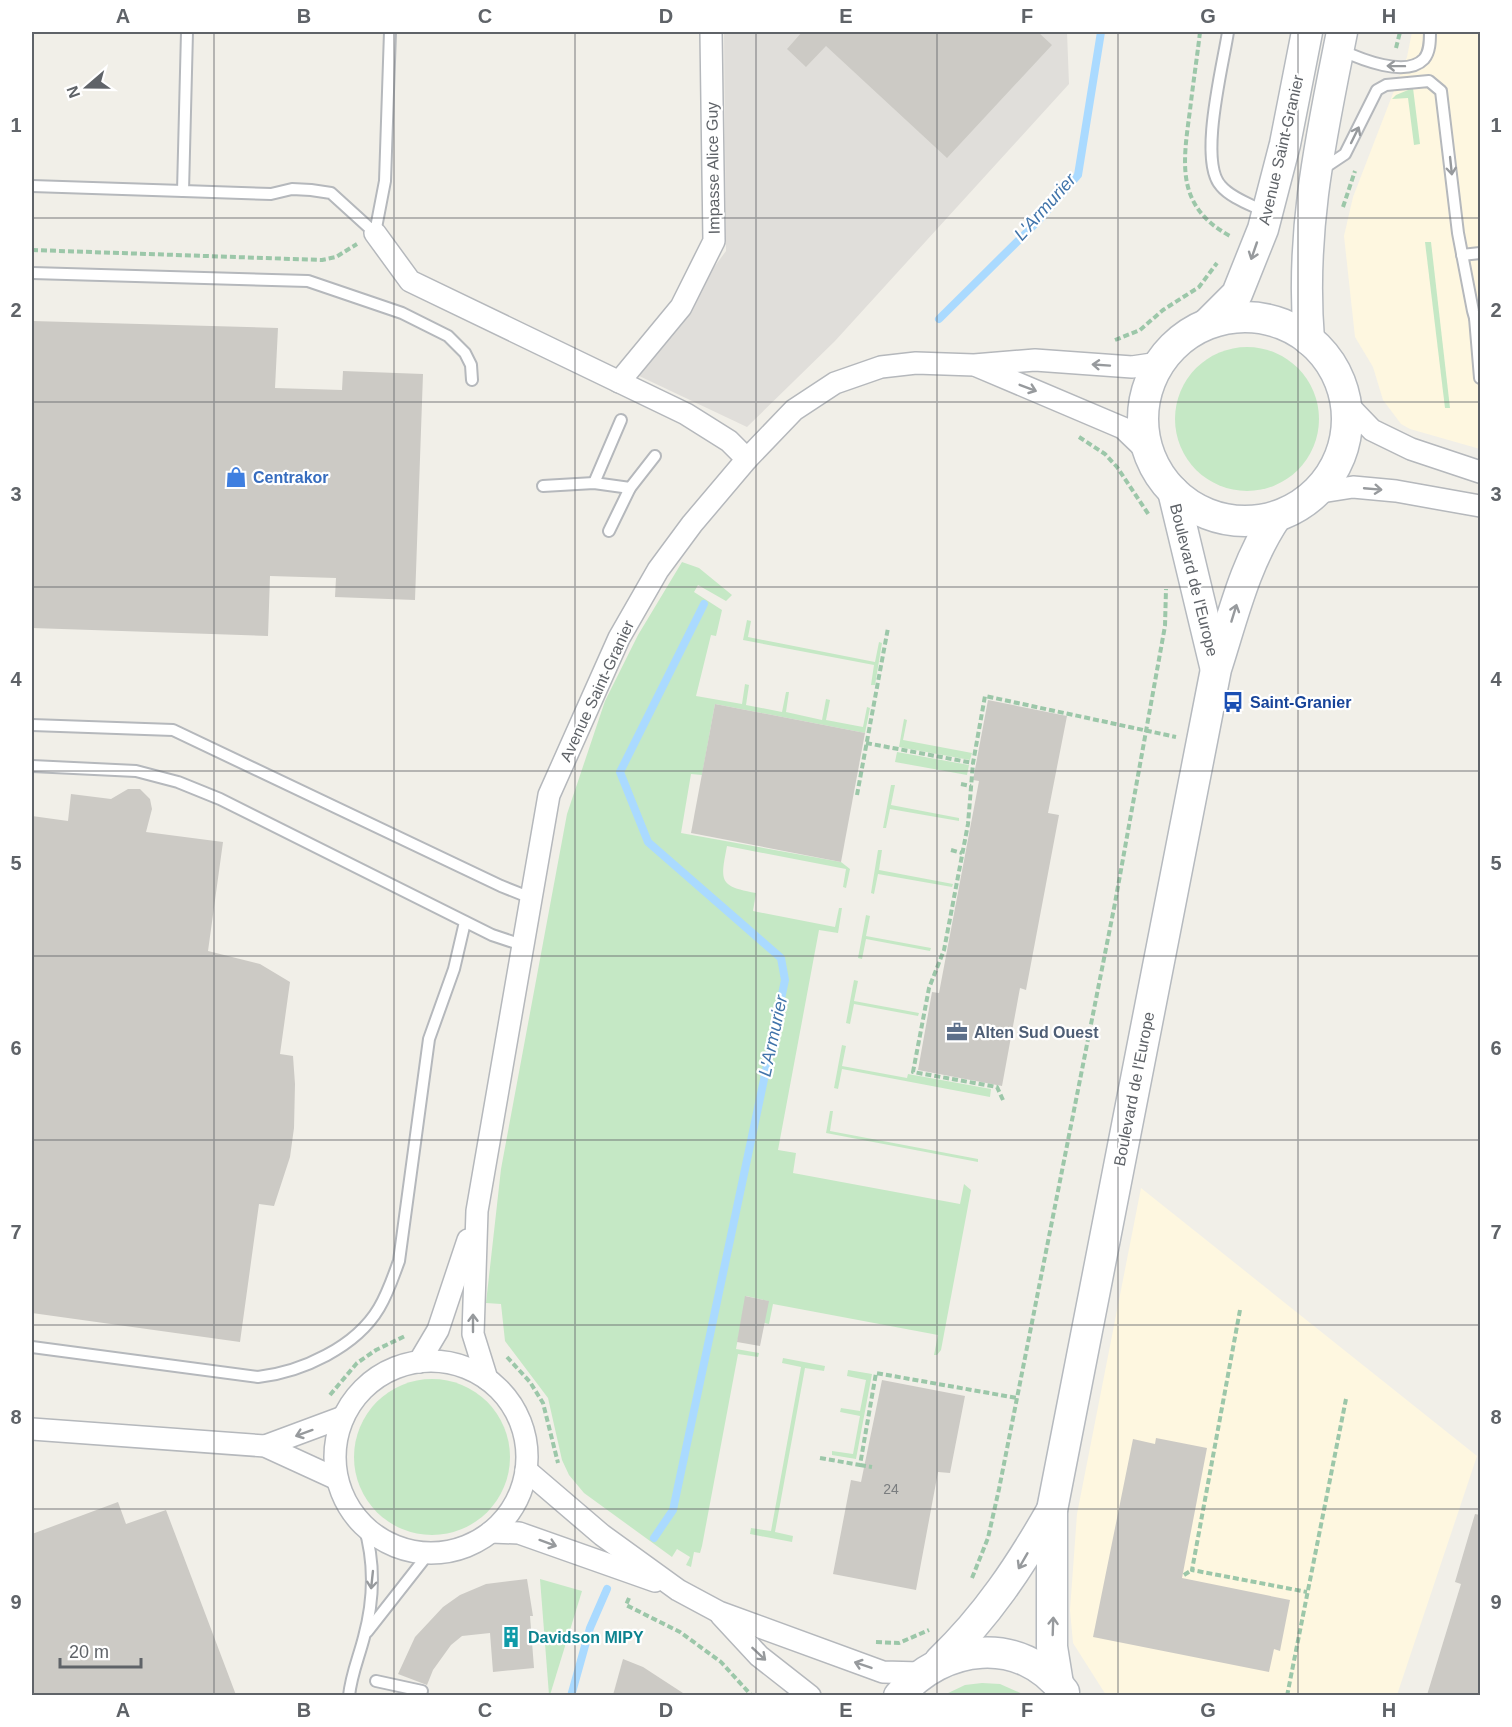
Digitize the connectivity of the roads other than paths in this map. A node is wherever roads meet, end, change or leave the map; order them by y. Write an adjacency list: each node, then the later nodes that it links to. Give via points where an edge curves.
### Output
1 (187, 32): 10 (lane)
2 (390, 32): 12 (lane, via 385,181)
3 (711, 32): 23 (street, Impasse Alice Guy, via 714,241 681,308)
4 (1228, 32): 11 (lane, via 1210,154 1213,171 1221,186)
5 (1307, 32): 11 (street, Avenue Saint-Granier)
6 (1430, 32): 7 (lane, one-way to 7, via 1429,50 1416,65 1390,67)
7 (1341, 40): 8 (street)
8 (1314, 175): 14 (lane, one-way to 14, via 1345,154 1377,90 1429,81 1440,91); 18 (street, via 1306,254)
9 (32, 186): 10 (lane)
10 (183, 191): 12 (lane, via 271,194 292,189 331,193)
11 (1268, 213): 17 (street, Avenue Saint-Granier, one-way to 17, via 1237,294)
12 (375, 233): 23 (street, via 410,281)
13 (1480, 253): 14 (lane)
14 (1462, 255): 16 (lane)
15 (32, 273): 22 (lane, via 308,281 402,313 448,336 465,353)
16 (1478, 319): 21 (lane)
17 (1208, 323): 18 (street, via 1234,317 1261,318 1286,326); 19 (street, via 1180,340)
18 (1309, 340): 24 (street, via 1333,368)
19 (1159, 363): 20 (street, Avenue Saint-Granier, one-way to 20, via 1132,367 1035,360); 26 (street, via 1143,406)
20 (974, 365): 26 (street, Avenue Saint-Granier, one-way to 26, via 1123,428); 28 (street, Avenue Saint-Granier, via 880,367 834,383 794,411)
21 (1480, 378)
22 (472, 380)
23 (619, 382): 28 (street, via 686,414 729,441)
24 (1346, 403): 29 (street, via 1372,430 1411,449); 34 (street, via 1347,428 1341,452)
25 (621, 420): 30 (lane)
26 (1148, 452): 33 (street)
27 (655, 456): 32 (lane)
28 (747, 459): 41 (street, Avenue Saint-Granier, via 663,563 619,638 549,795)
29 (1479, 467)
30 (594, 483): 31 (lane); 32 (lane)
31 (543, 486)
32 (630, 488): 37 (lane)
33 (1173, 491): 36 (street, via 1210,515 1243,521); 38 (street, Boulevard de l'Europe)
34 (1315, 493): 35 (street, one-way to 35, via 1353,487); 36 (street)
35 (1480, 506)
36 (1276, 517): 38 (street, Boulevard de l'Europe, one-way to 36, via 1246,571 1258,543)
37 (609, 531)
38 (1216, 669): 53 (street, Boulevard de l'Europe)
39 (32, 725): 41 (lane, via 173,730)
40 (32, 766): 42 (lane, via 136,771 178,782 220,799)
41 (531, 898): 43 (street, Avenue Saint-Granier)
42 (465, 922): 43 (lane); 45 (lane, via 454,969 429,1039 399,1261 390,1287 368,1323 321,1357 279,1375 258,1377)
43 (522, 945): 44 (street, Avenue Saint-Granier)
44 (477, 1211): 46 (street, Avenue Saint-Granier, via 438,1330); 47 (street, Avenue Saint-Granier, one-way to 44, via 474,1334)
45 (32, 1347)
46 (418, 1362): 47 (street, via 450,1362); 48 (street, via 395,1367 364,1387)
47 (488, 1379): 51 (street, via 514,1410 523,1429)
48 (343, 1418): 50 (street, one-way to 50); 52 (street, via 335,1450)
49 (32, 1429): 50 (street)
50 (265, 1446): 52 (street)
51 (526, 1470): 55 (street, via 515,1503); 57 (street, via 602,1535)
52 (338, 1479): 54 (street, via 344,1499)
53 (1052, 1510): 60 (street, Boulevard de l'Europe, one-way to 60, via 989,1610); 62 (street, Boulevard de l'Europe, one-way to 53, via 1052,1647)
54 (364, 1526): 56 (street, via 394,1546); 59 (lane, one-way to 59, via 373,1573)
55 (491, 1532): 56 (street, via 459,1550); 57 (street, one-way to 57, via 519,1533)
56 (429, 1554): 59 (lane)
57 (678, 1590): 58 (street)
58 (719, 1612): 60 (street, one-way to 58, via 883,1672); 65 (street, one-way to 65, via 759,1656)
59 (364, 1635): 64 (lane)
60 (930, 1667): 62 (street, Boulevard de l'Europe, via 982,1652 1003,1654 1042,1670); 66 (street, Boulevard de l'Europe)
61 (376, 1680): 63 (lane)
62 (1063, 1690)
63 (422, 1691)
64 (349, 1695)
65 (810, 1695)
66 (899, 1695)

